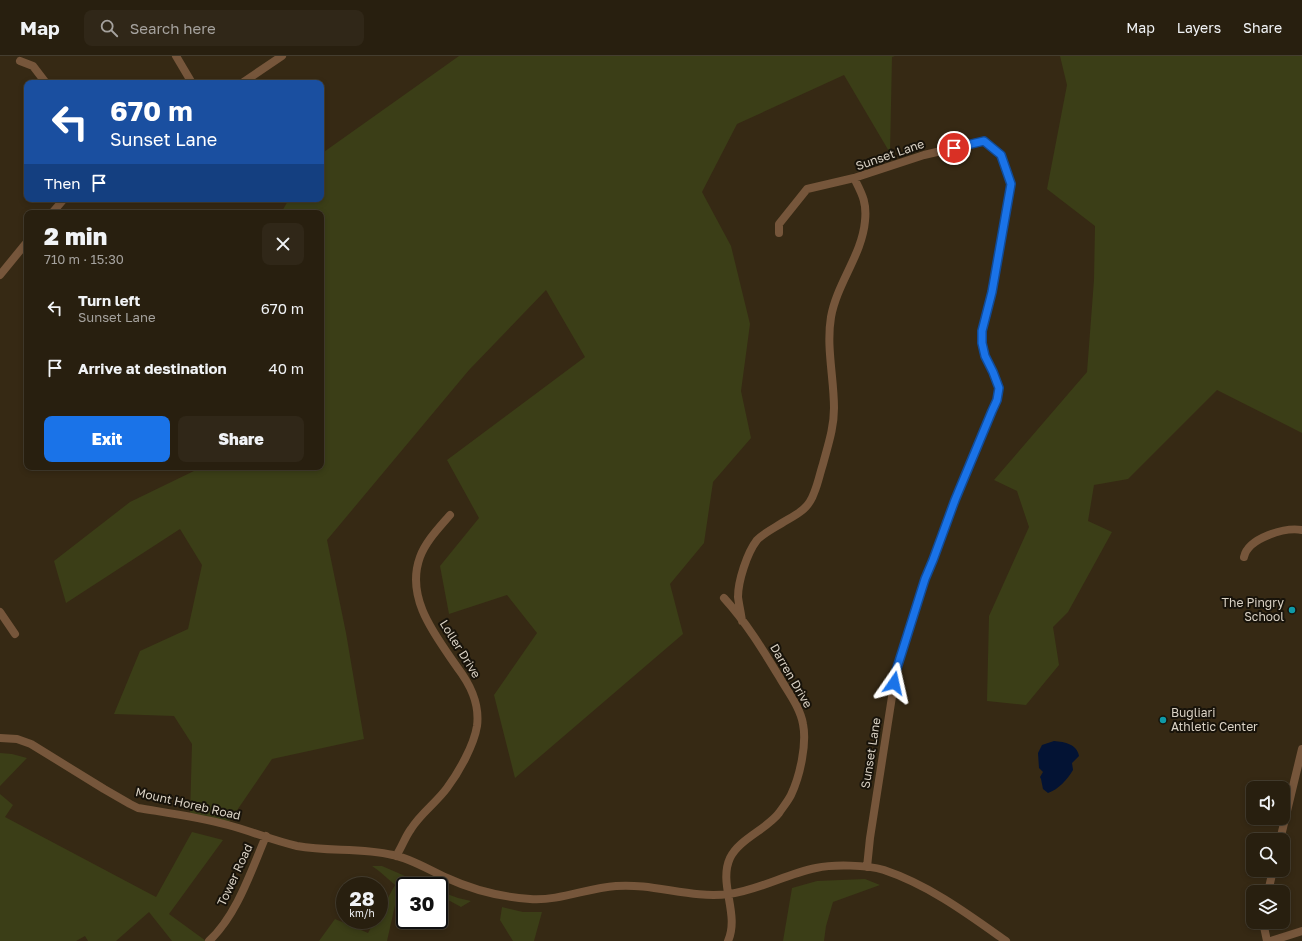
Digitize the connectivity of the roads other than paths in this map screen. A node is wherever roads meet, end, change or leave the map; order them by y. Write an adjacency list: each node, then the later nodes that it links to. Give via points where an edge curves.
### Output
1 (176, 56): 5 (street)
2 (282, 56): 6 (street)
3 (20, 61): 4 (street, via 33,66)
4 (44, 80)
5 (190, 80)
6 (246, 80)
7 (854, 178): 10 (street, via 807,189 779,224); 18 (street, Sunset Lane, via 865,202 866,219 864,231 831,317 830,355 834,407 831,435 808,505 763,535 751,551 744,566 738,596); 26 (street, Sunset Lane, via 924,155 984,141 1001,155 1011,184 992,292 982,331 985,356 999,388 997,400 925,579 896,671)
8 (61, 202): 9 (street)
9 (55, 210)
10 (779, 233)
11 (24, 246): 12 (street)
12 (0, 275)
13 (450, 515): 25 (street, Loller Drive, via 420,556 416,571 416,588 419,602 433,631 467,680 473,693 477,726 471,746 447,788 410,829)
14 (1302, 530): 15 (street, via 1280,531 1269,535 1249,546)
15 (1244, 557)
16 (724, 598): 18 (street, Darren Drive)
17 (0, 612): 19 (street)
18 (742, 621): 27 (street, Darren Drive, via 785,686 801,716 803,746 791,796 776,817 733,853 727,873)
19 (15, 634)
20 (0, 738): 24 (street, Mount Horeb Road, via 31,744 138,808 227,824)
21 (1302, 749): 22 (street)
22 (1298, 782): 23 (street)
23 (1282, 833)
24 (266, 836): 25 (street, Mount Horeb Road, via 289,844 375,851); 30 (street, Tower Road, via 241,895 227,920)
25 (396, 856): 27 (street, Mount Horeb Road, via 470,887 530,899 550,899 602,887 632,885 701,894)
26 (867, 867): 27 (street, Mount Horeb Road, via 820,867); 32 (street, Mount Horeb Road, via 884,870 921,886)
27 (728, 894): 31 (street, Darren Drive, via 733,915)
28 (1264, 929): 33 (street)
29 (1302, 931): 34 (street)
30 (209, 941)
31 (728, 941)
32 (1006, 941)
33 (1267, 941)
34 (1271, 941)

